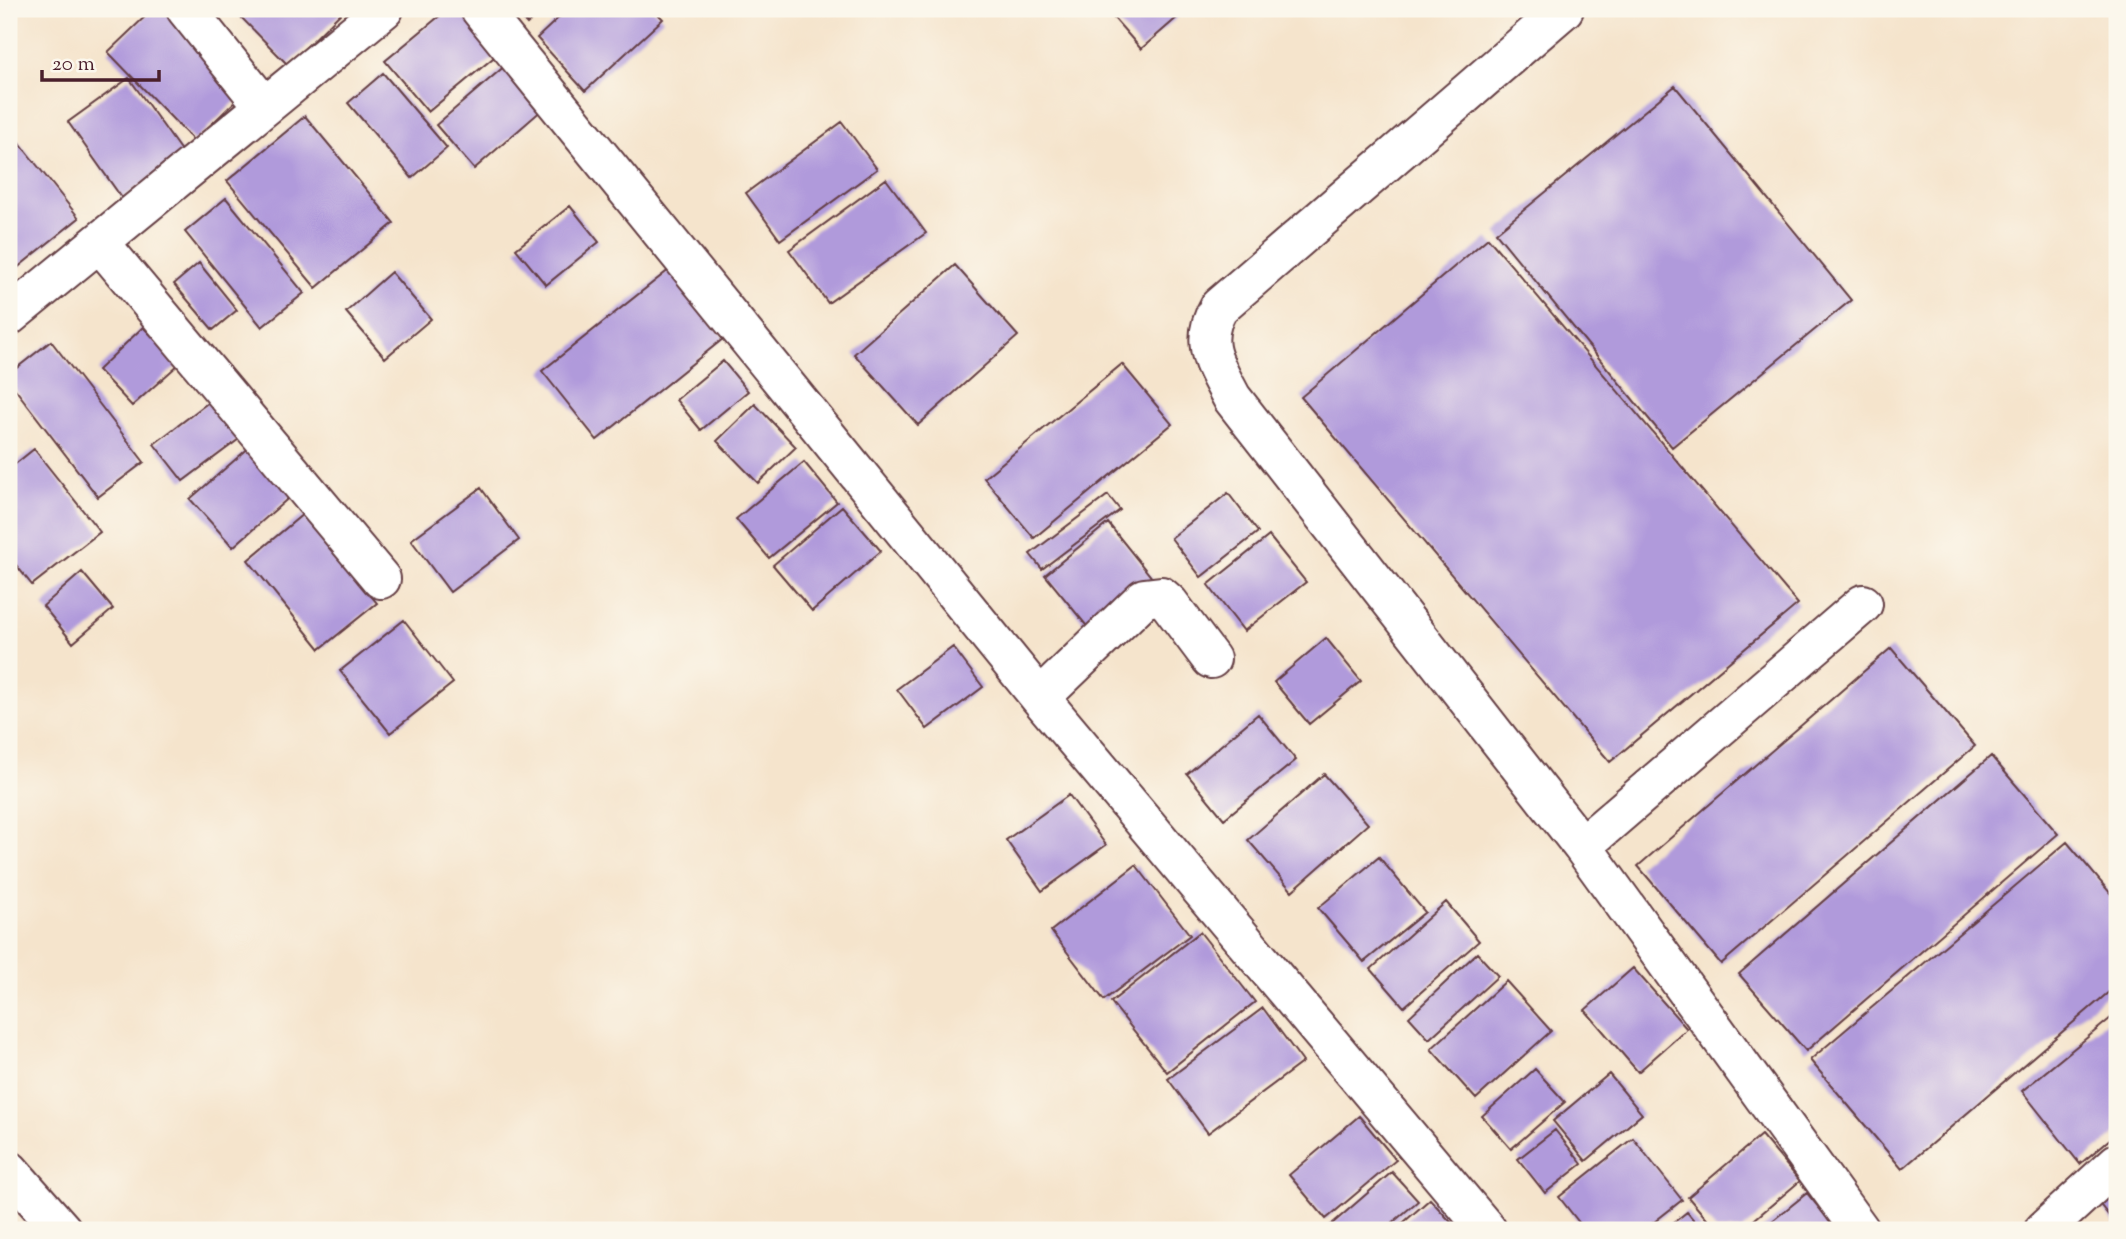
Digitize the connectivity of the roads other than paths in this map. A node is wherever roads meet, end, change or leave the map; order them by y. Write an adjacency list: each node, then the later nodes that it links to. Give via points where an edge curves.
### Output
1 (186, 9): 5 (street)
2 (384, 9): 5 (street)
3 (480, 9): 11 (street)
4 (1564, 9): 12 (street, via 1219,307 1209,324 1211,358 1232,398)
5 (264, 106): 6 (street)
6 (100, 243): 7 (street); 8 (street)
7 (9, 316)
8 (381, 579)
9 (1863, 604): 12 (street)
10 (1211, 659): 11 (street, via 1169,603 1153,595 1144,598)
11 (1040, 698): 16 (street)
12 (1583, 846): 17 (street)
13 (2117, 1163): 18 (street)
14 (9, 1170): 15 (street)
15 (62, 1230)
16 (1487, 1230)
17 (1860, 1230)
18 (2044, 1230)

